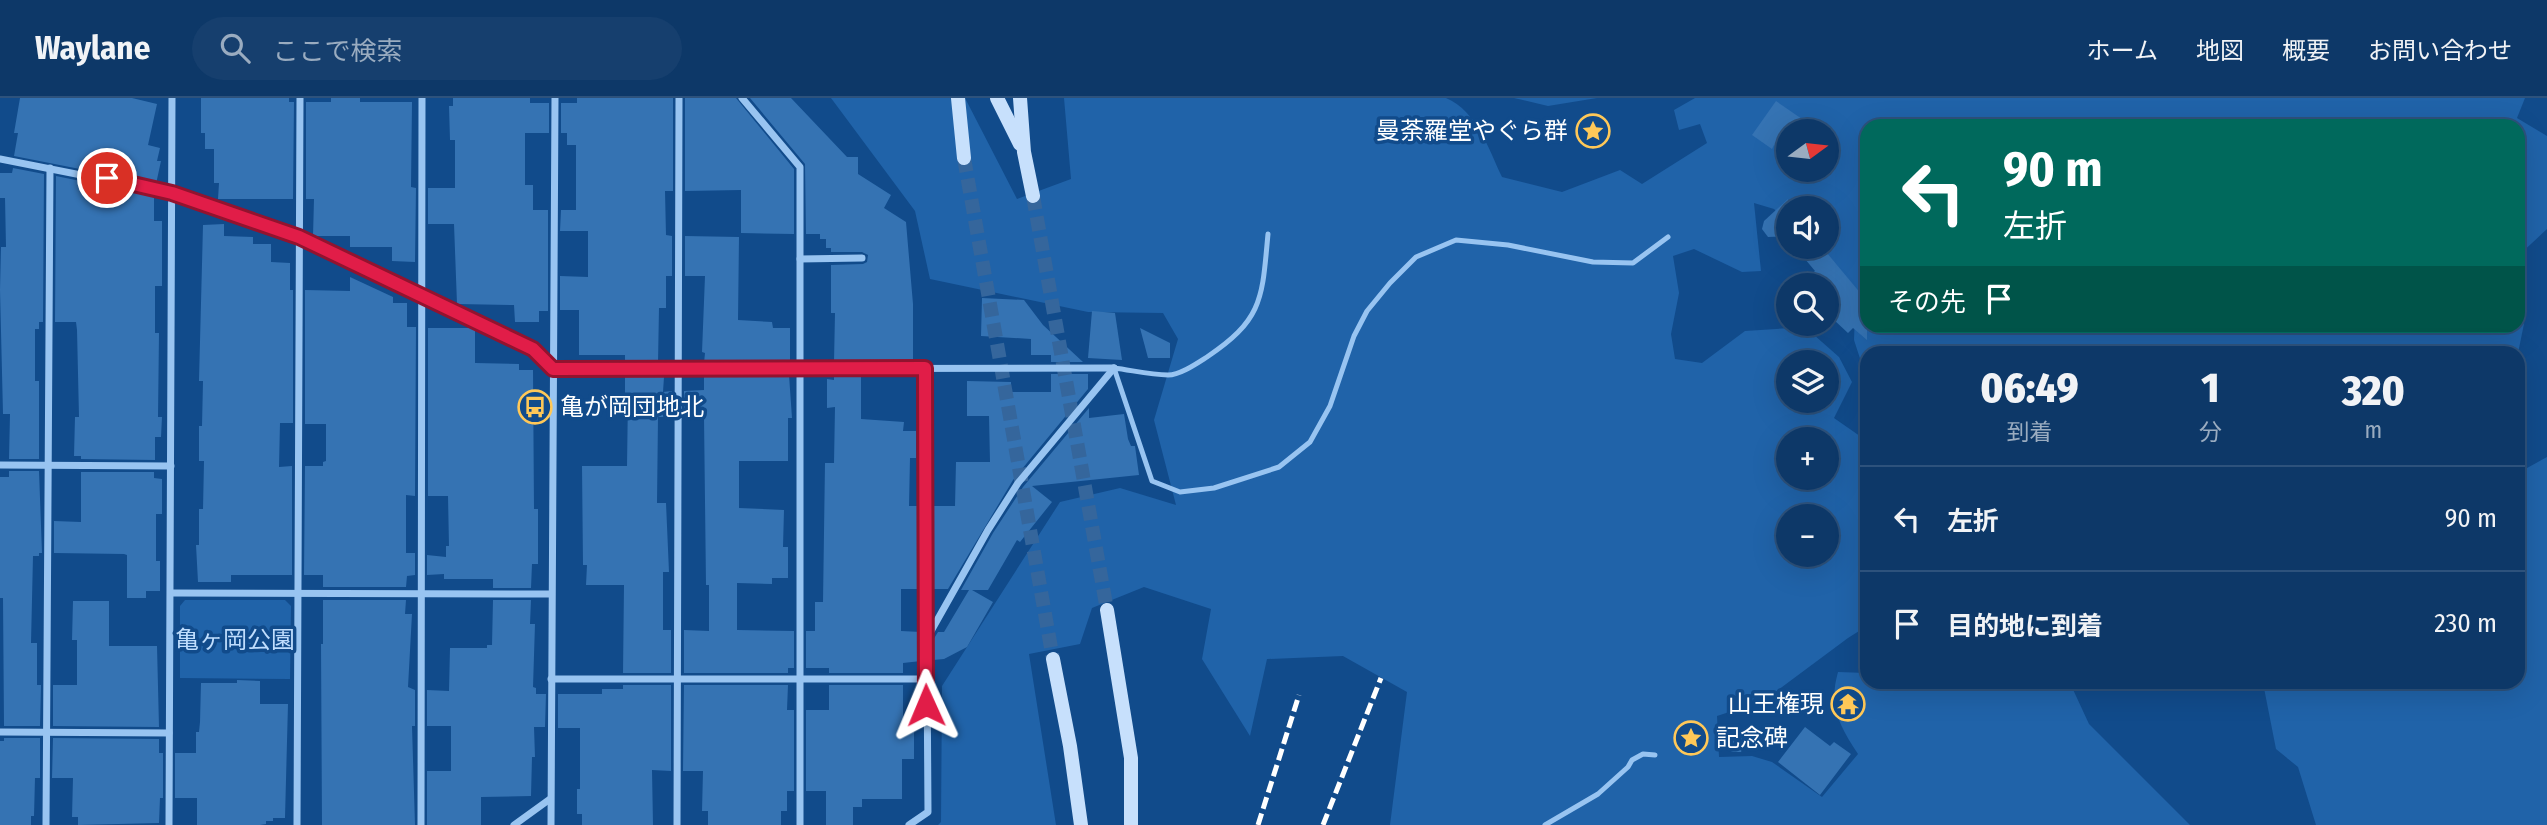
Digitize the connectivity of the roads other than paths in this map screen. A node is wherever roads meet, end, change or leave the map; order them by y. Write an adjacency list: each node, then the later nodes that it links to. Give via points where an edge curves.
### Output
1 (172, 98): 14 (street)
2 (300, 98): 17 (street)
3 (422, 98): 21 (street)
4 (555, 98): 25 (street)
5 (679, 98): 26 (street)
6 (742, 98): 20 (street, via 800,167)
7 (958, 98): 11 (main road)
8 (997, 98): 10 (main road)
9 (1020, 98): 10 (main road)
10 (1024, 152): 15 (main road)
11 (964, 158)
12 (0, 159): 13 (street)
13 (50, 167): 14 (street); 28 (street)
14 (172, 193): 17 (street); 29 (street)
15 (1032, 196)
16 (1268, 234): 24 (lane, via 1265,281 1243,329 1195,364 1170,375)
17 (299, 237): 21 (street); 31 (street)
18 (1668, 237): 24 (lane, via 1633,263 1593,262 1456,240 1416,257 1367,312 1330,406 1310,442 1279,467 1214,488 1180,492 1152,481)
19 (862, 258): 20 (street)
20 (800, 259): 22 (street)
21 (422, 297): 25 (street, via 533,349); 32 (street)
22 (800, 368): 23 (street); 26 (street); 39 (street)
23 (925, 368): 24 (street); 35 (street)
24 (1114, 368): 35 (street, via 1018,483)
25 (553, 369): 26 (street); 33 (street)
26 (678, 369): 38 (street)
27 (0, 465): 28 (street)
28 (48, 465): 29 (street); 42 (street)
29 (171, 466): 30 (street)
30 (171, 593): 31 (street); 43 (street)
31 (298, 593): 32 (street); 48 (street)
32 (422, 594): 33 (street); 49 (street)
33 (551, 594): 37 (street)
34 (1107, 610): 56 (main road, via 1131,758)
35 (925, 642): 40 (street)
36 (1053, 659): 55 (main road)
37 (551, 679): 38 (street); 45 (street)
38 (677, 679): 39 (street); 52 (street)
39 (800, 679): 40 (street); 53 (street)
40 (926, 679): 54 (street, via 928,812)
41 (0, 732): 42 (street)
42 (47, 732): 43 (street); 46 (street)
43 (169, 733): 47 (street)
44 (1655, 755): 57 (lane, via 1643,754 1632,760 1598,794)
45 (550, 799): 50 (street); 51 (street)
46 (46, 825)
47 (169, 825)
48 (297, 825)
49 (421, 825)
50 (513, 825)
51 (551, 825)
52 (677, 825)
53 (800, 825)
54 (909, 825)
55 (1081, 825)
56 (1131, 825)
57 (1545, 825)

